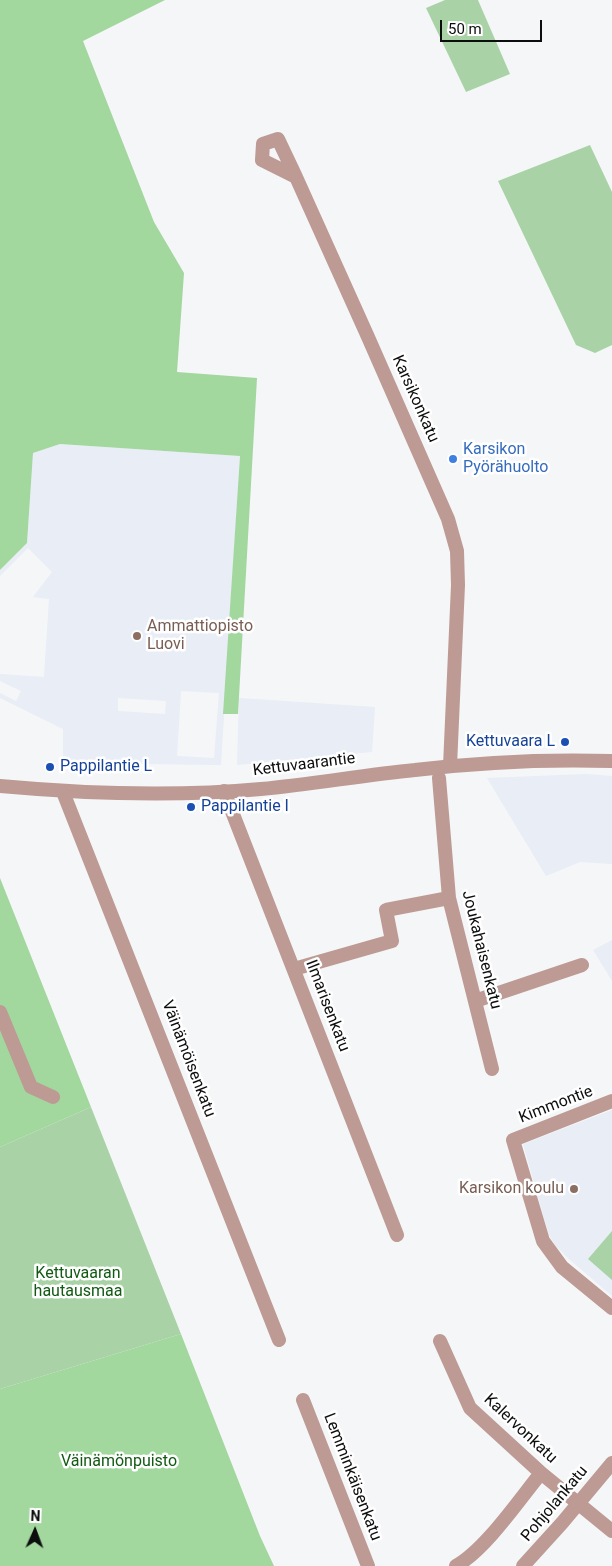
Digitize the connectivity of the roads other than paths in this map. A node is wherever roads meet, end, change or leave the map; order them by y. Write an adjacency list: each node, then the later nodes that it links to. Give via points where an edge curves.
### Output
1 (296, 177): 3 (street, Karsikonkatu, via 448,519 457,551)
2 (612, 761): 3 (street, Kettuvaarantie, via 526,761)
3 (450, 766): 6 (street, Kettuvaarantie)
4 (438, 778): 8 (street, Joukahaisenkatu)
5 (0, 786): 7 (street, Kettuvaarantie)
6 (224, 791): 7 (street, Kettuvaarantie, via 158,794); 10 (street, Ilmarisenkatu)
7 (63, 792): 18 (street, Väinämöisenkatu)
8 (449, 898): 10 (street, via 386,910 392,941); 11 (street, Joukahaisenkatu)
9 (582, 965): 11 (street)
10 (294, 969): 16 (street, Ilmarisenkatu)
11 (475, 1001): 13 (street, Joukahaisenkatu)
12 (0, 1012): 14 (street, via 31,1086)
13 (492, 1069)
14 (53, 1097)
15 (612, 1101): 17 (street, Kimmontie, via 513,1140 544,1241 562,1267)
16 (397, 1234)
17 (612, 1308)
18 (280, 1340)
19 (440, 1341): 22 (street, Kalervonkatu, via 470,1408)
20 (303, 1400): 25 (street, Lemminkäisenkatu)
21 (612, 1463): 23 (street, Pohjolankatu)
22 (541, 1473): 23 (street, Kalervonkatu); 26 (street, via 480,1546)
23 (578, 1504): 24 (street, Kalervonkatu); 27 (street, Pohjolankatu)
24 (612, 1531)
25 (368, 1566)
26 (456, 1566)
27 (523, 1566)

